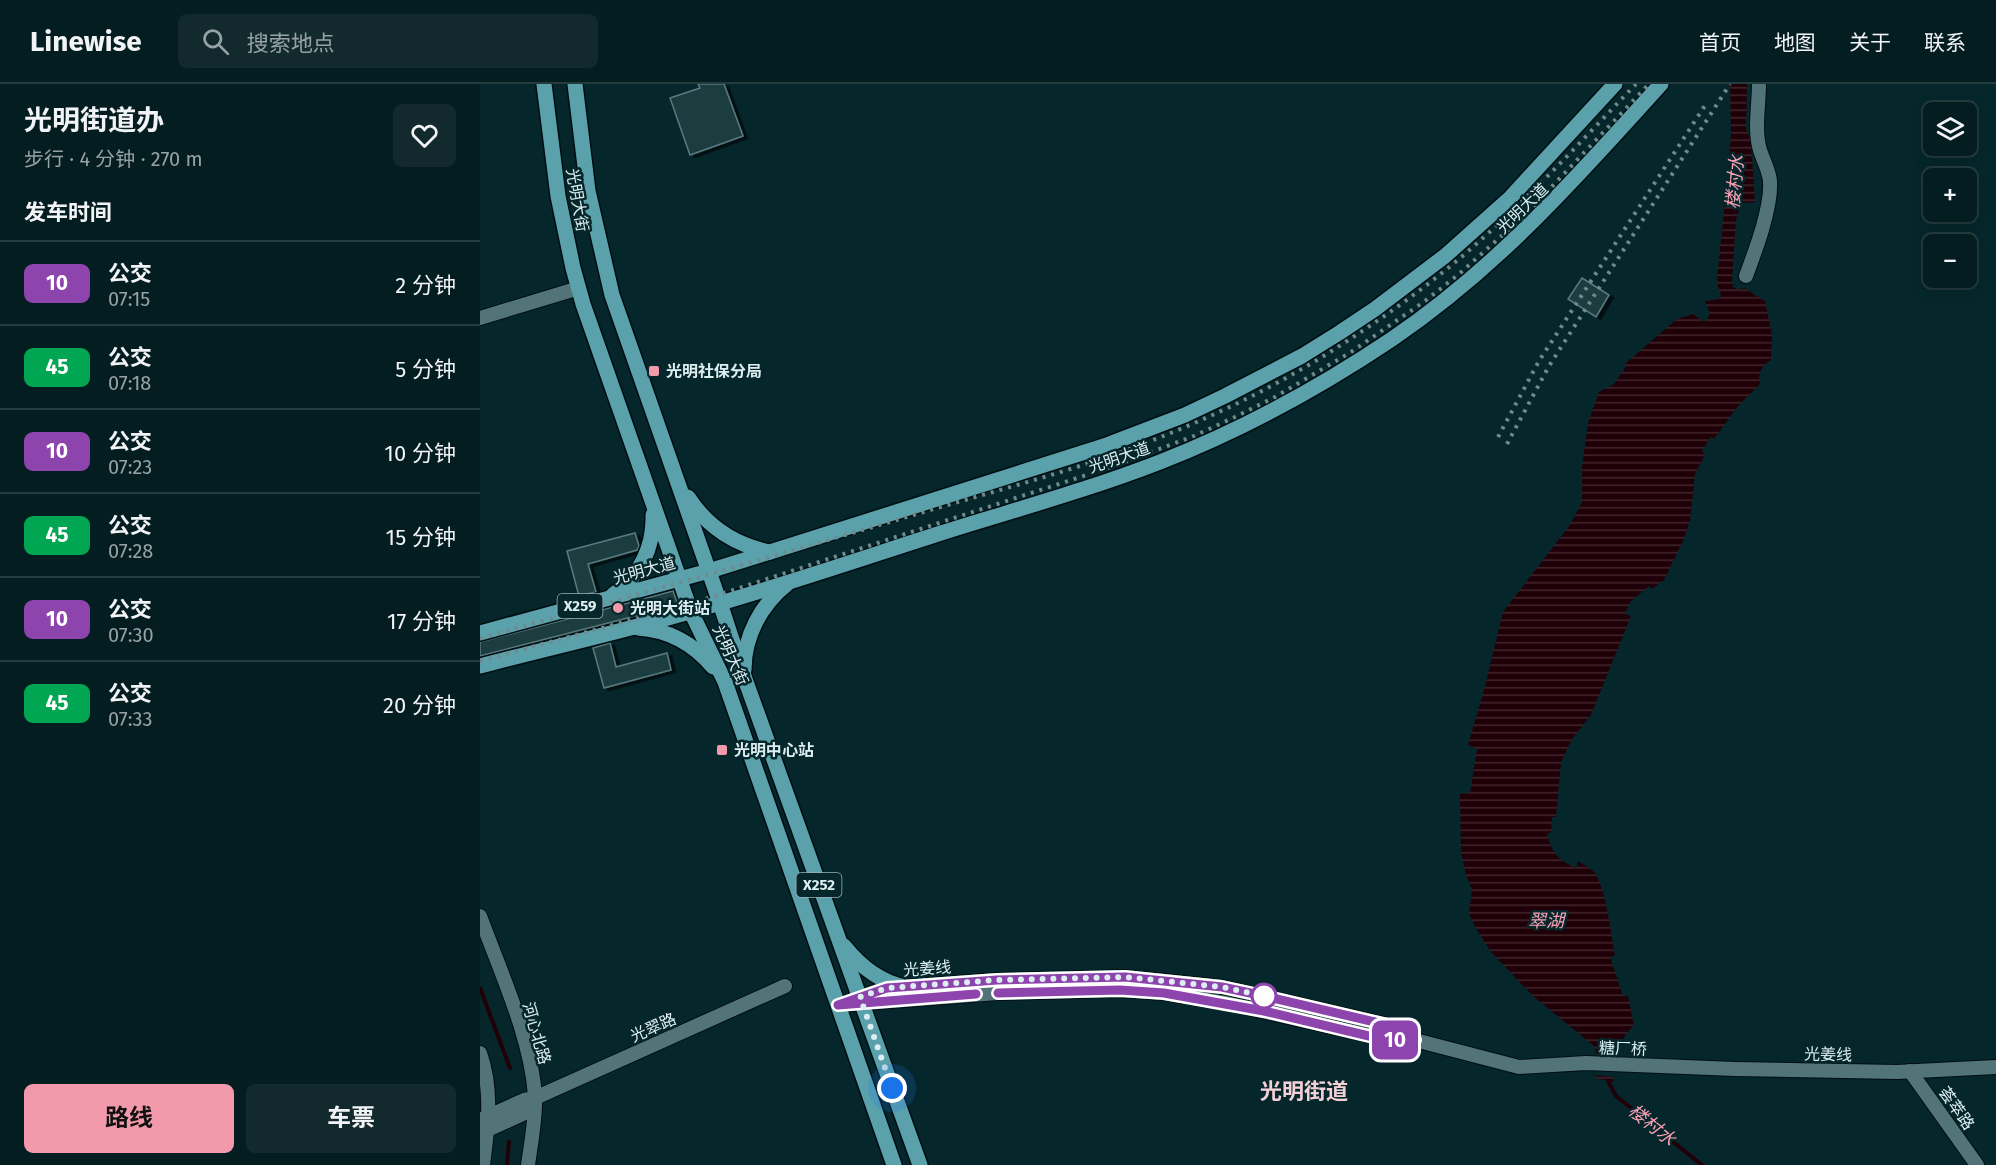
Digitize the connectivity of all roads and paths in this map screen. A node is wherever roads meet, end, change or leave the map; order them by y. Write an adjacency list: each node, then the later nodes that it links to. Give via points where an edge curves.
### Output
1 (544, 84): 7 (main road, 光明大街, via 558,196)
2 (575, 84): 9 (main road, 光明大街, via 588,191 603,261 623,330)
3 (1615, 84): 11 (main road, 光明大道, via 1517,190 1445,256 1339,333 1264,377 1185,415 1104,446)
4 (1759, 84): 6 (street, via 1758,133 1770,182 1761,234)
5 (1657, 88): 14 (main road, 光明大道, via 1565,190 1501,253 1395,337 1319,385 1240,427 1157,463)
6 (1746, 276)
7 (579, 288): 8 (street); 10 (main road, 光明大街)
8 (480, 318)
9 (678, 482): 11 (main road, via 717,530 745,546); 12 (main road, 光明大街)
10 (652, 500): 13 (main road, 光明大街); 15 (main road, via 654,523 645,557 633,576)
11 (770, 552): 12 (main road, 光明大道)
12 (709, 571): 13 (main road, 光明大道 / X259); 16 (main road, 光明大街 / X252)
13 (679, 579): 15 (main road, 光明大道 / X259); 17 (main road, 光明大街)
14 (791, 581): 16 (main road, 光明大道); 21 (main road, via 770,600 755,624 746,651)
15 (607, 599): 19 (main road, 光明大道 / X259)
16 (720, 603): 17 (main road, 光明大道 / X259); 21 (main road, 光明大街 / X252)
17 (691, 612): 18 (main road, 光明大道 / X259); 22 (main road, 光明大街)
18 (629, 627): 20 (main road, 光明大道 / X259); 22 (main road, via 680,639 694,648)
19 (480, 633)
20 (480, 666)
21 (745, 679): 24 (main road, 光明大街 / X252)
22 (725, 682): 28 (main road, 光明大街)
23 (480, 916): 35 (street, 河心北路, via 521,1029)
24 (838, 938): 26 (main road, via 851,955 879,978); 27 (main road, 光明大街 / X252)
25 (785, 986): 35 (street, 光翠路)
26 (905, 987): 27 (street, 光姜线, via 887,988); 29 (street, 光姜线, via 1125,977 1166,981 1222,987 1392,1026)
27 (861, 1000): 28 (street, 光姜线); 29 (street, 光姜线, via 1120,990 1164,993 1226,1003 1390,1041); 40 (main road, 光明大街 / X252)
28 (838, 1005): 39 (main road, 光明大街)
29 (1415, 1040): 31 (street, 光姜线, via 1519,1067)
30 (480, 1053): 36 (street, via 488,1087)
31 (1586, 1063): 32 (street, 糖厂桥)
32 (1658, 1066): 34 (street, 光姜线)
33 (1996, 1067): 34 (street, 光姜线)
34 (1910, 1071): 41 (street, 荟萃路)
35 (535, 1098): 36 (street, 光翠路, via 525,1113); 38 (street, 河心北路)
36 (484, 1125): 37 (street)
37 (483, 1165)
38 (528, 1165)
39 (894, 1165)
40 (920, 1165)
41 (1977, 1165)

